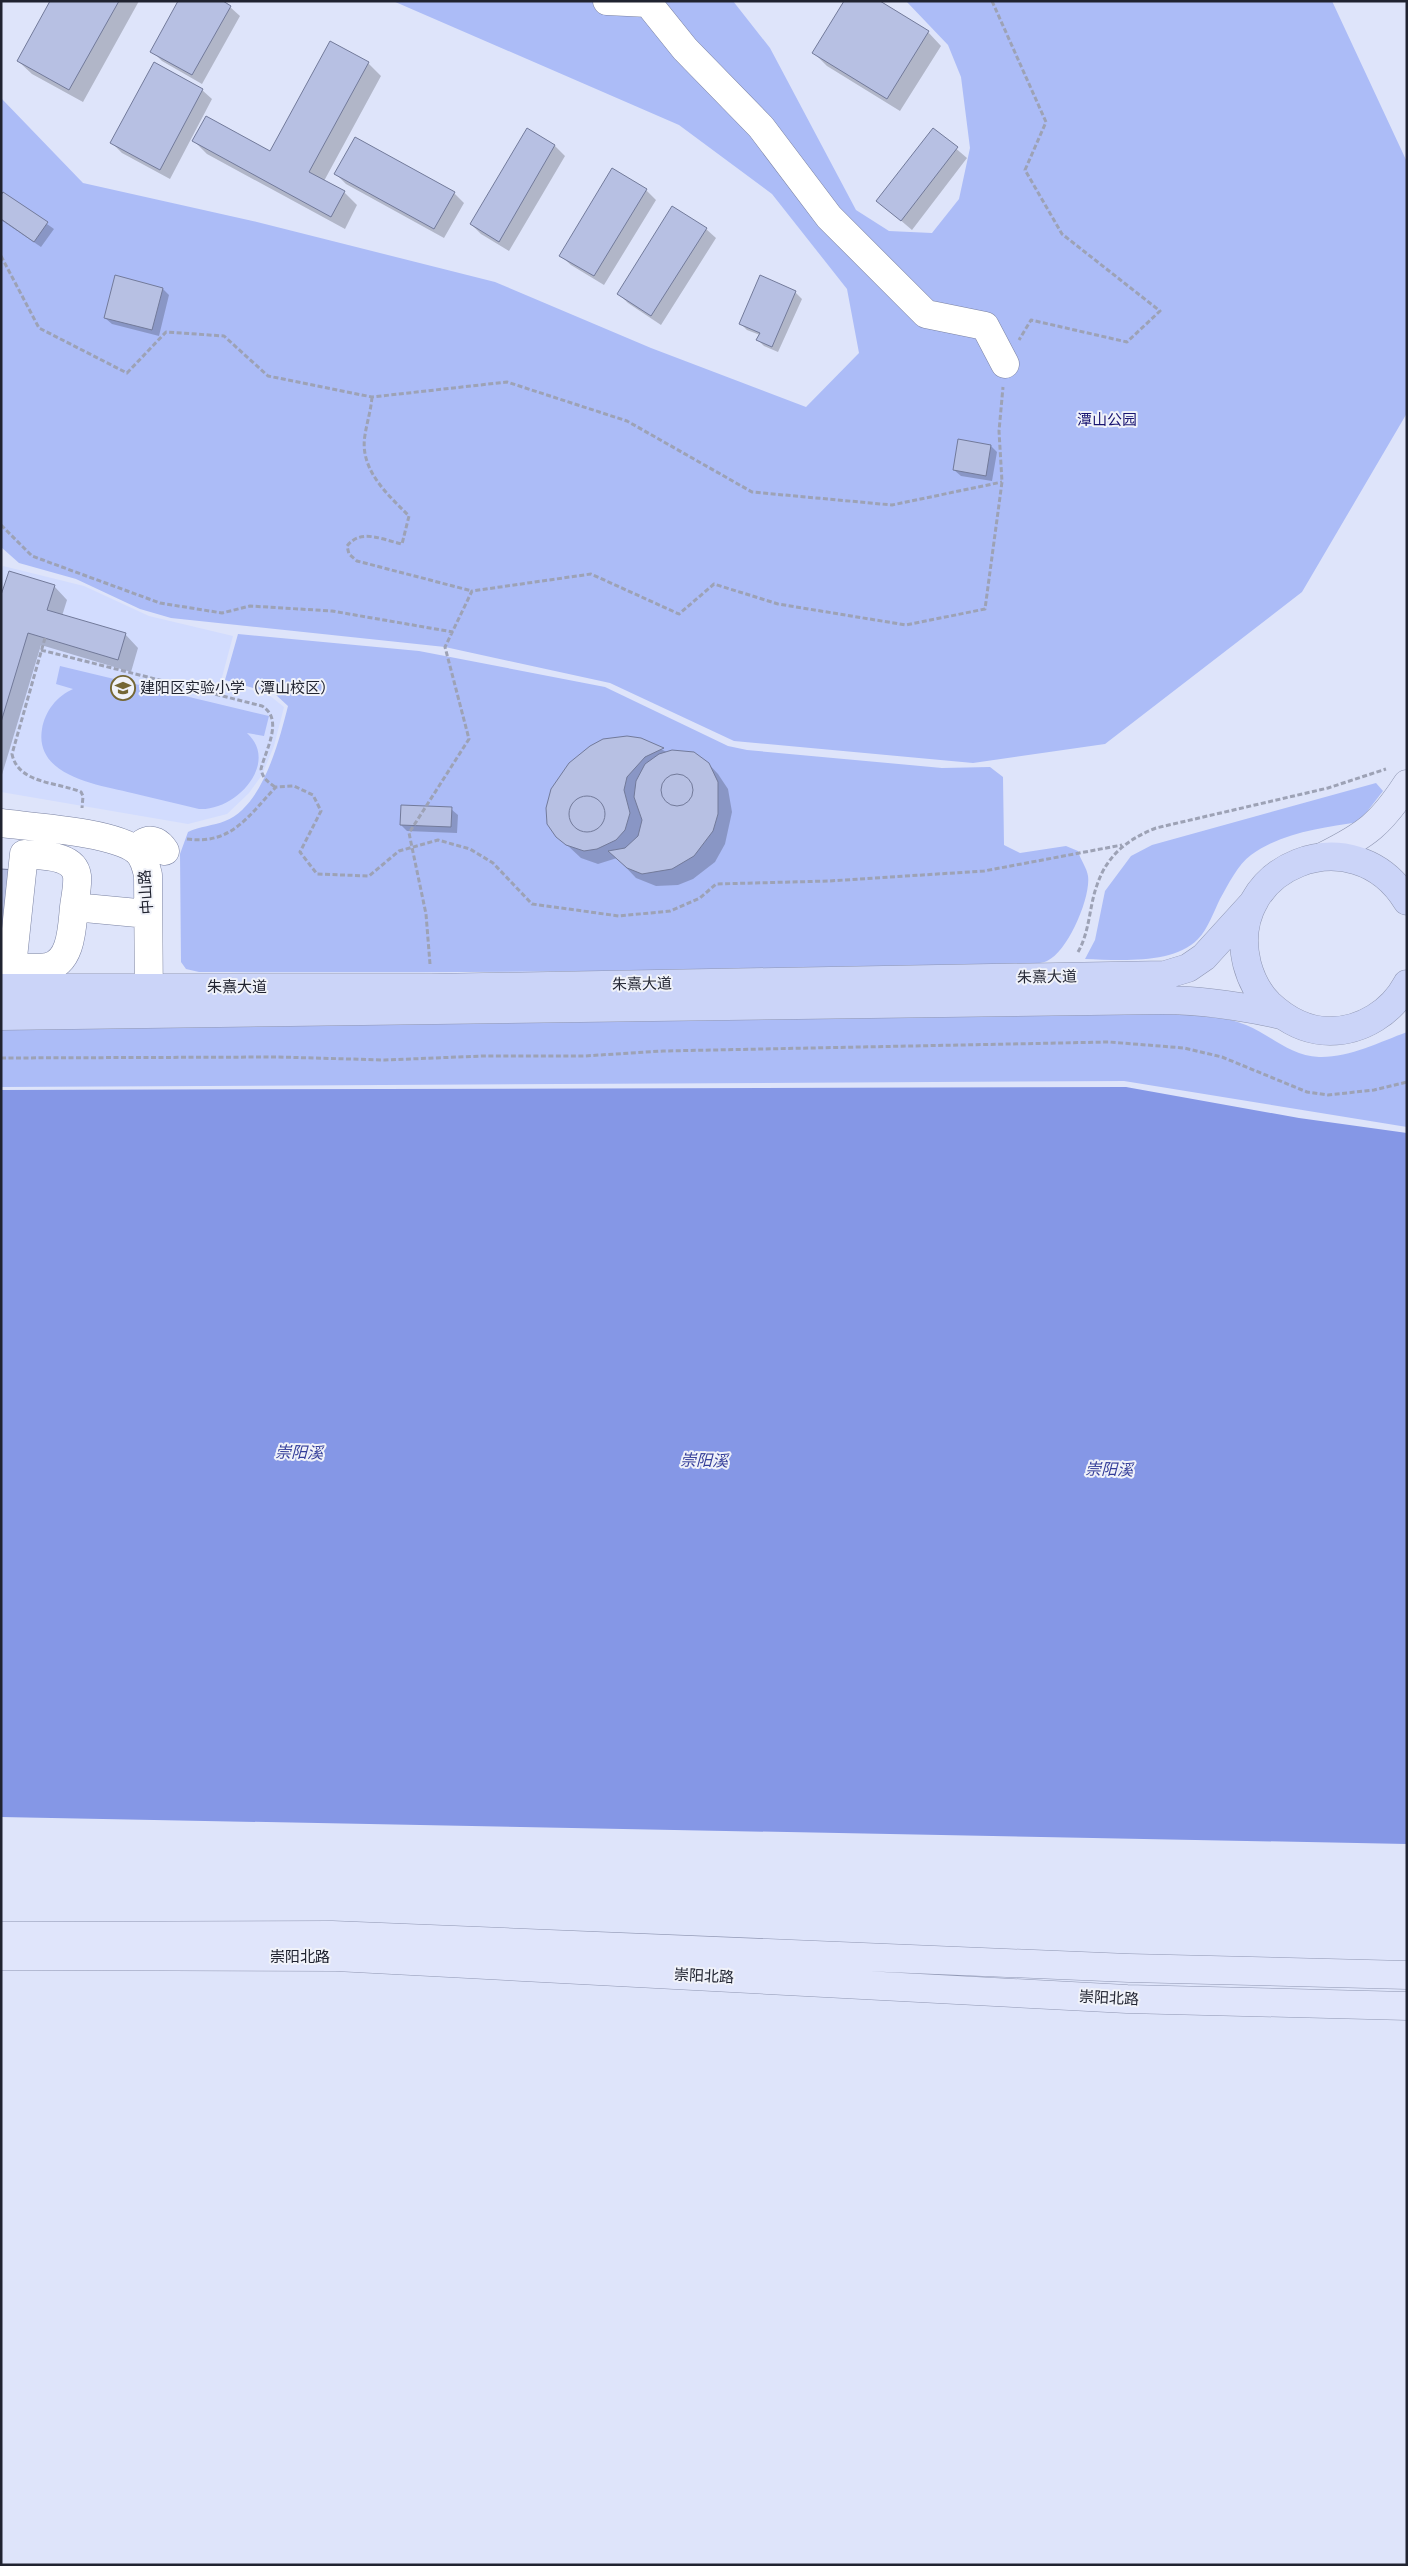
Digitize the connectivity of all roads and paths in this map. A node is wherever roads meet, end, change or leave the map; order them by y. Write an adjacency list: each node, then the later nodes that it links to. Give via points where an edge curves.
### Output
1 (606, 1): 4 (street, via 648,4 685,49 761,127 828,217 926,314 985,326)
2 (992, 1): 4 (path, via 1046,122 1025,170 1062,234 1160,311 1127,342 1031,320)
3 (1, 256): 5 (path, via 39,328 127,374 166,332 224,336 268,376)
4 (1005, 364): 6 (path, via 999,431)
5 (372, 397): 6 (path, via 507,382 627,421 752,492 892,505); 8 (path, via 365,436 367,465 387,494 409,516 402,544 362,534 347,546 349,554 357,562)
6 (1002, 482): 8 (path, via 985,609 906,625 778,604 714,584 679,614 591,574)
7 (1, 525): 9 (path, via 32,556 160,603 222,613 250,606 332,611)
8 (472, 591): 9 (path)
9 (452, 632): 17 (path, via 445,647 469,739 409,833)
10 (45, 638): 11 (path)
11 (41, 650): 13 (path, via 223,695 266,709 274,726 261,769 264,779); 15 (path, via 12,754 13,762 25,774 81,792)
12 (1400, 775): 16 (path, via 1328,788 1156,828); 19 (main road, via 1388,813 1358,840)
13 (276, 787): 17 (path, via 294,786 313,795 321,811 300,852 317,874 369,876 399,851); 18 (path, via 242,825 223,835)
14 (1, 823): 15 (street, 中山路)
15 (78, 834): 18 (street, 中山路, via 111,839 138,852)
16 (1122, 845): 17 (path, via 984,871 716,884 700,898 670,911 619,916 532,904 493,862 470,849 438,840); 24 (path, via 1097,884 1085,940 1074,960)
17 (412, 848): 28 (path, via 426,914)
18 (163, 851): 23 (street, 中山路, via 148,875)
19 (1324, 856): 20 (highway, via 1365,862 1384,873); 21 (highway, via 1302,860 1283,870 1266,884)
20 (1407, 901)
21 (1254, 902): 24 (highway, 朱熹大道, via 1211,950 1188,968 1165,975); 31 (highway, via 1245,926 1244,951 1262,998)
22 (74, 908): 23 (street)
23 (148, 914): 26 (street, 中山路)
24 (1057, 977): 28 (highway, 朱熹大道)
25 (1407, 984): 33 (highway, via 1400,997)
26 (149, 986): 27 (highway, 朱熹大道); 28 (highway, 朱熹大道); 30 (street, 中山路)
27 (1, 988)
28 (431, 988)
29 (1407, 1011): 33 (highway)
30 (149, 1014): 31 (highway, 朱熹大道, via 1200,1000); 32 (highway, 朱熹大道)
31 (1281, 1015): 33 (highway, via 1304,1027 1330,1031 1355,1027)
32 (1, 1016)
33 (1378, 1016)
34 (1, 1058): 35 (path, via 385,1060 584,1056 663,1050 1109,1042 1184,1048 1222,1057 1307,1092 1328,1095 1374,1090)
35 (1407, 1082)
36 (1, 1936): 38 (main road, 崇阳北路, via 332,1935 1129,1968)
37 (1, 1956): 39 (main road, 崇阳北路, via 336,1957 1127,1999)
38 (1407, 1976)
39 (1407, 2006)

